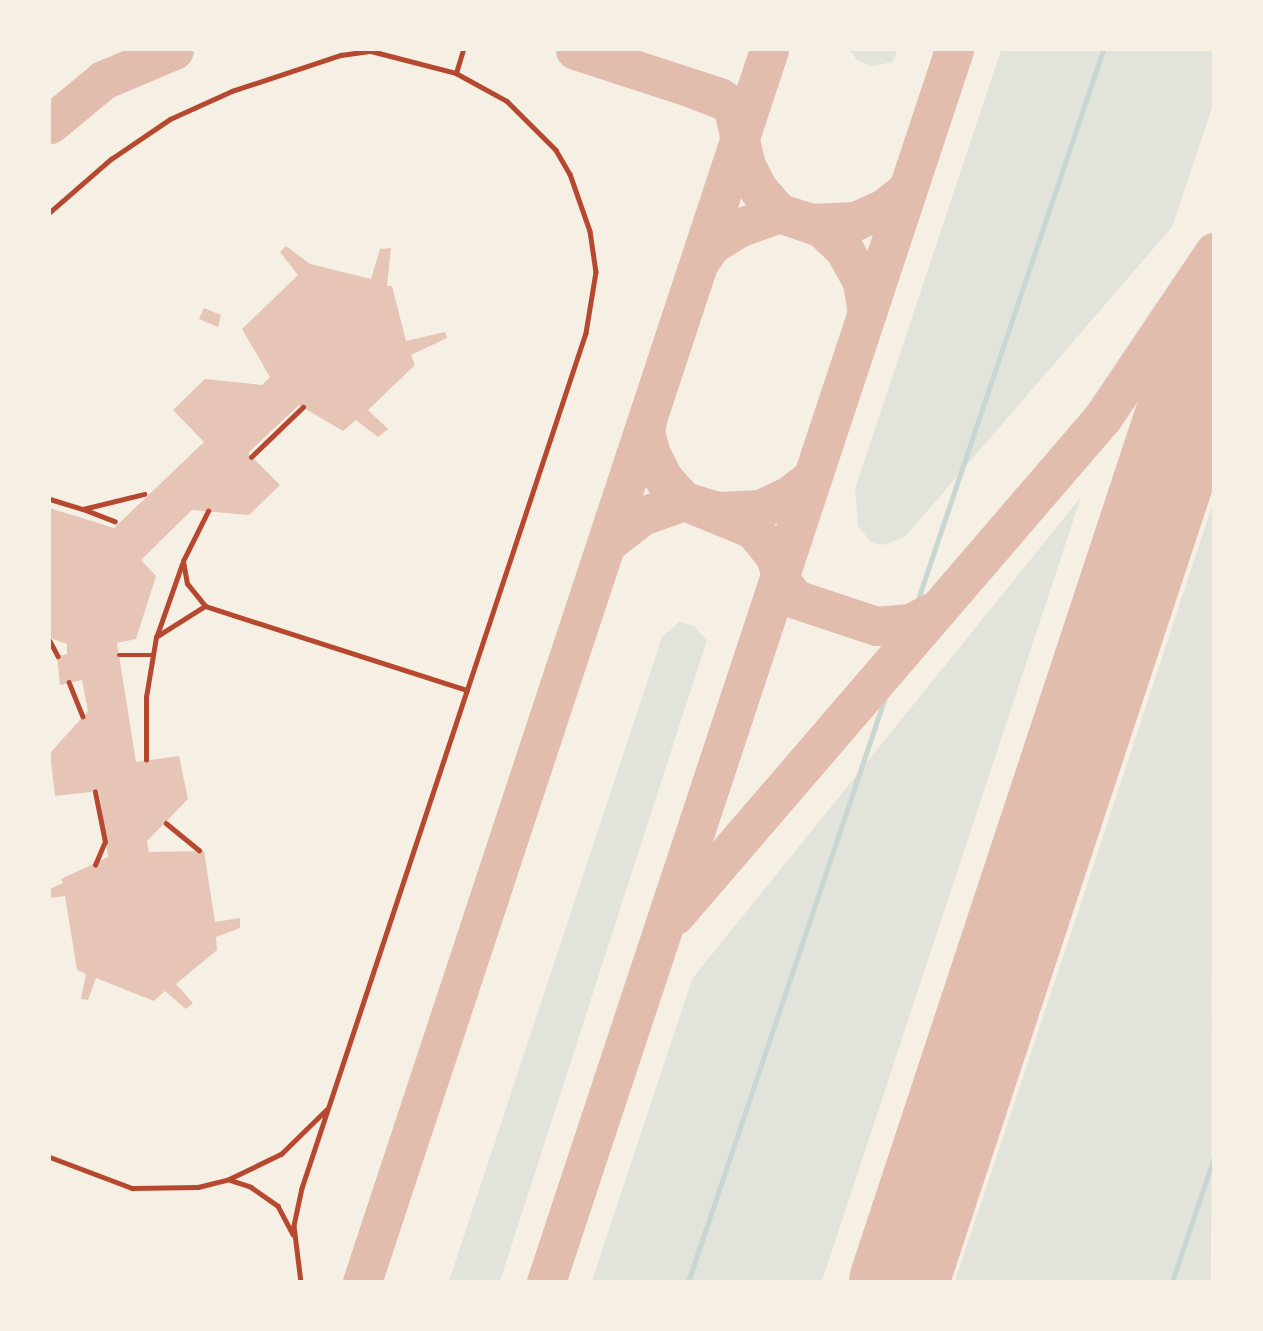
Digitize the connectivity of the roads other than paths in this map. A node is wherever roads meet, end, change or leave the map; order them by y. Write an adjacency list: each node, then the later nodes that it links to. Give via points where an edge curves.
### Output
1 (463, 50): 2 (lane)
2 (456, 73): 3 (lane, via 410,59 359,51 232,91 142,136); 19 (lane, via 507,101 556,150 585,210 596,272 586,333)
3 (50, 212)
4 (303, 407): 5 (lane)
5 (252, 457)
6 (144, 494): 8 (lane)
7 (50, 499): 8 (lane)
8 (83, 509): 10 (lane)
9 (208, 511): 11 (lane)
10 (115, 521)
11 (183, 561): 12 (lane, via 187,584); 13 (lane)
12 (205, 606): 13 (lane); 19 (lane)
13 (156, 637): 16 (lane)
14 (50, 641): 17 (lane)
15 (119, 655): 16 (lane)
16 (151, 655): 21 (lane)
17 (58, 656)
18 (69, 682): 20 (lane)
19 (467, 690): 26 (lane)
20 (83, 716)
21 (146, 760)
22 (95, 792): 25 (lane, via 105,842)
23 (166, 823): 24 (lane)
24 (199, 850)
25 (95, 865)
26 (328, 1108): 28 (lane, via 281,1154); 29 (lane, via 300,1196)
27 (50, 1157): 28 (lane, via 132,1188 179,1188)
28 (229, 1179): 29 (lane, via 251,1187 278,1206)
29 (295, 1239): 30 (lane)
30 (301, 1281)

